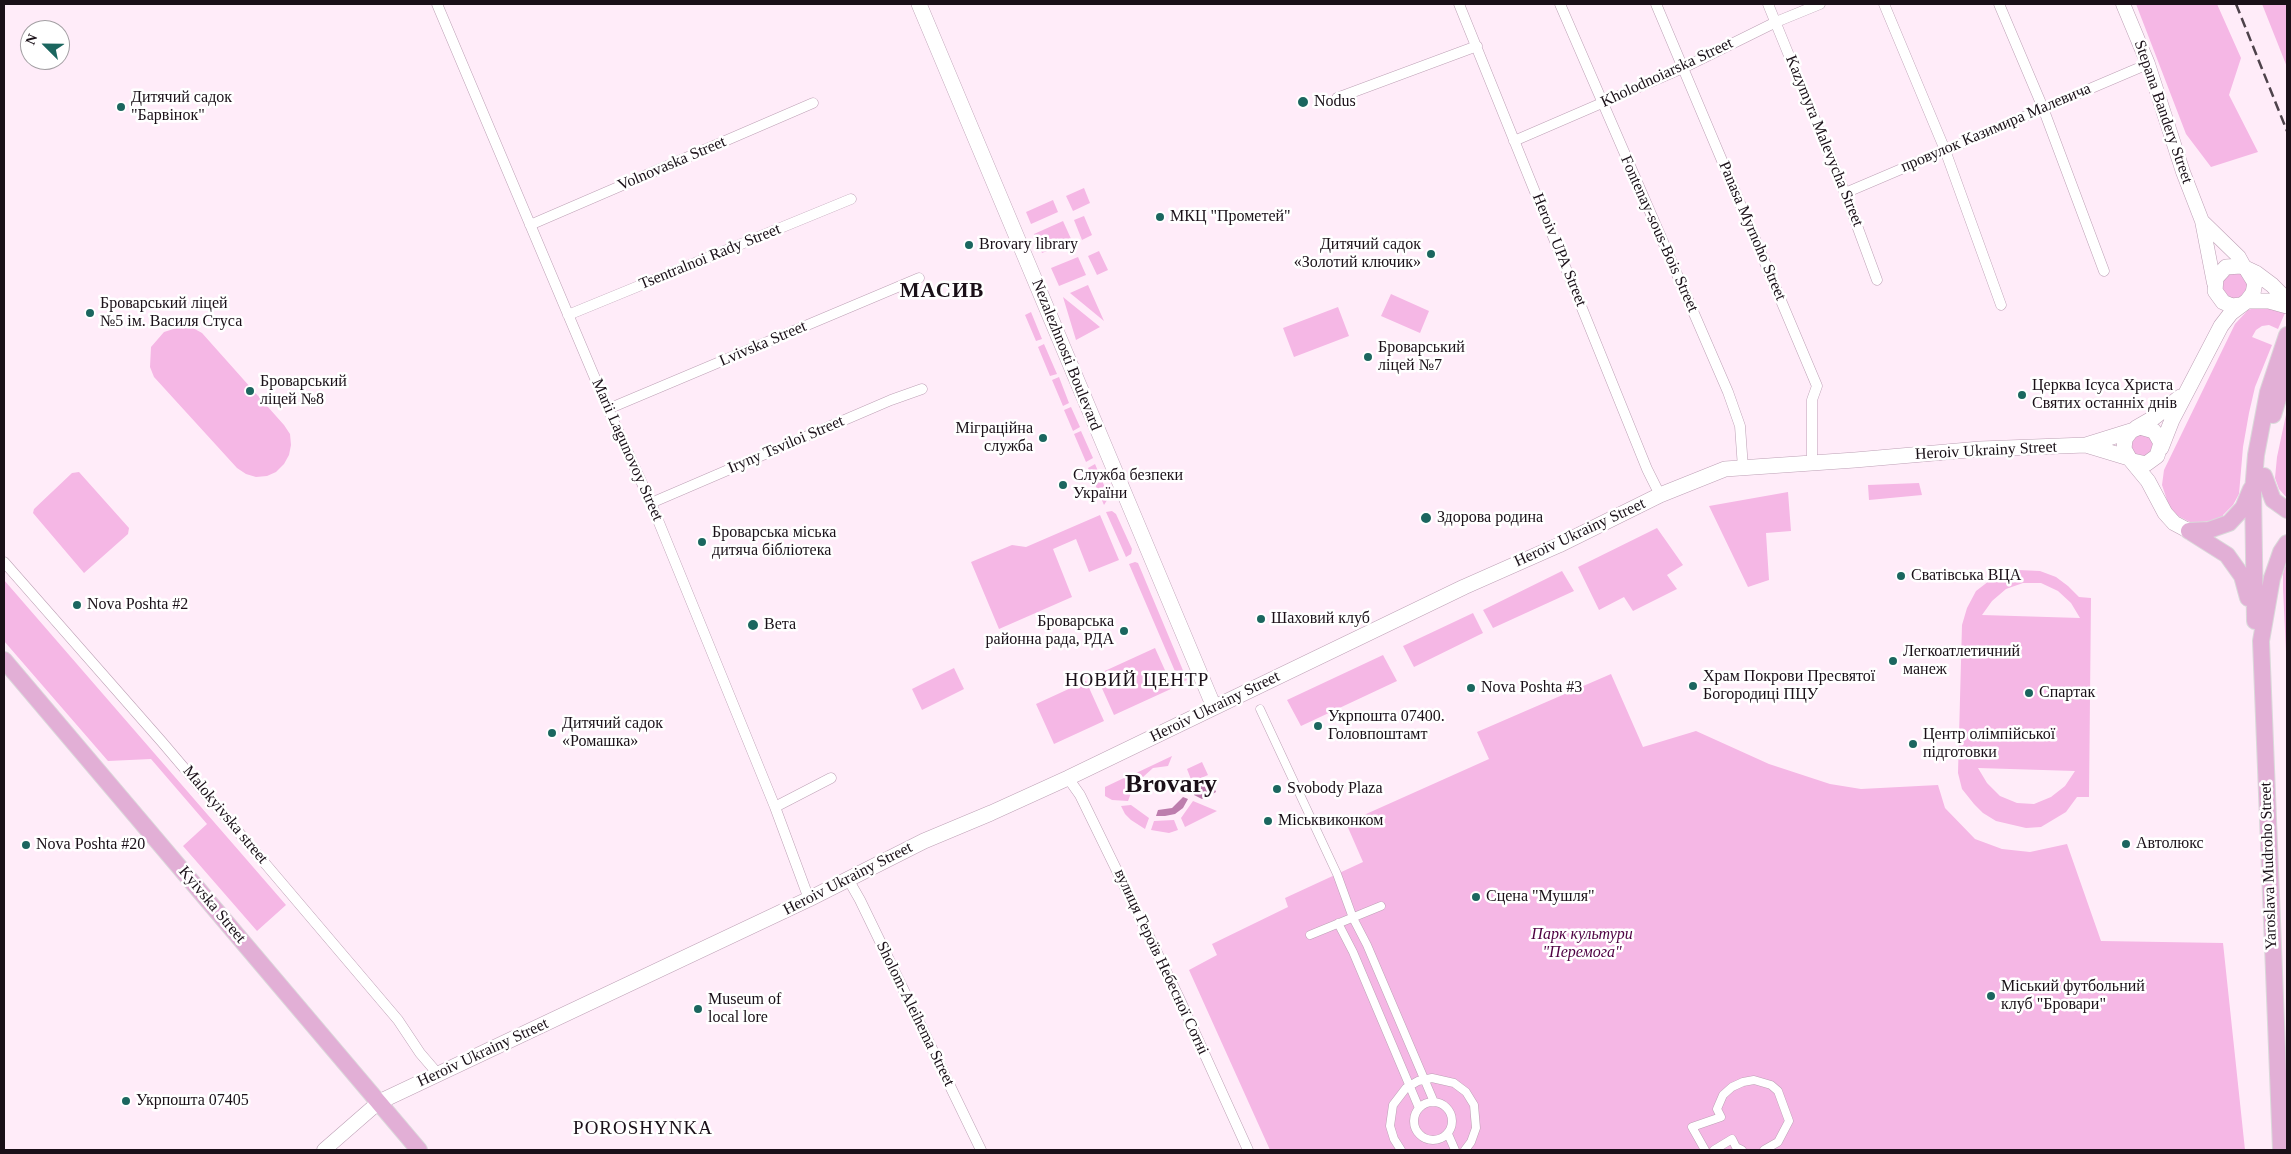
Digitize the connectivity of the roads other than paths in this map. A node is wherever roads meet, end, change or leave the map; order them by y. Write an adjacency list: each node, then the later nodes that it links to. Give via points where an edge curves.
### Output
1 (437, 4): 24 (street, Marii Lagunovoy Street)
2 (919, 4): 57 (main road, Nezalezhnosti Boulevard)
3 (1459, 4): 12 (street, Heroiv UPA Street)
4 (1560, 4): 17 (street, Fontenay-sous-Bois Street)
5 (1656, 4): 14 (street, Panasa Myrnoho Street)
6 (1768, 4): 11 (street, Kazymyra Malevycha Street)
7 (1820, 4): 11 (street, Kholodnoiarska Street)
8 (1884, 4): 20 (street)
9 (1999, 4): 18 (street)
10 (2124, 4): 13 (street, Stepana Bandery Street)
11 (1776, 22): 14 (street, Kholodnoiarska Street); 21 (street, Kazymyra Malevycha Street)
12 (1477, 46): 15 (street); 19 (street, Heroiv UPA Street)
13 (2148, 64): 18 (street, провулок Казимира Малевича); 23 (street, Stepana Bandery Street)
14 (1683, 68): 17 (street, Kholodnoiarska Street); 45 (street, Panasa Myrnoho Street, via 1817,386 1812,400)
15 (1337, 98)
16 (813, 103): 24 (street, Volnovaska Street)
17 (1602, 104): 19 (street, Kholodnoiarska Street); 46 (street, Fontenay-sous-Bois Street, via 1728,392 1740,426)
18 (2042, 108): 20 (street, провулок Казимира Малевича); 26 (street)
19 (1514, 141): 48 (street, Heroiv UPA Street)
20 (1945, 150): 21 (street, провулок Казимира Малевича); 32 (street)
21 (1845, 193): 28 (street, Kazymyra Malevycha Street)
22 (851, 199): 34 (street, Tsentralnoi Rady Street)
23 (2202, 221): 25 (street, Stepana Bandery Street, via 2239,257); 29 (street, Stepana Bandery Street)
24 (530, 225): 34 (street, Marii Lagunovoy Street)
25 (2246, 269): 29 (main road, via 2236,265 2226,267 2218,273); 30 (main road, via 2272,285); 31 (main road, via 2255,283 2253,293)
26 (2104, 271)
27 (919, 278): 40 (street, Lvivska Street)
28 (1878, 280)
29 (2215, 287): 31 (main road, via 2220,299 2227,304); 35 (main road)
30 (2287, 300)
31 (2244, 303): 33 (main road, via 2269,301); 35 (main road, via 2224,321)
32 (2002, 304)
33 (2287, 306)
34 (568, 315): 40 (street, Marii Lagunovoy Street)
35 (2214, 340): 38 (main road)
36 (2284, 342): 47 (main road, via 2261,418)
37 (2287, 370): 47 (main road, via 2270,425)
38 (2191, 384): 41 (main road, Heroiv Ukrainy Street, via 2166,409); 43 (main road)
39 (922, 389): 50 (street, Iryny Tsviloi Street)
40 (608, 409): 50 (street, Marii Lagunovoy Street)
41 (2133, 429): 42 (main road, Heroiv Ukrainy Street); 43 (main road, via 2145,427 2154,431 2159,438); 44 (main road, via 2124,444)
42 (2086, 444): 44 (main road, Heroiv Ukrainy Street); 45 (main road, Heroiv Ukrainy Street, via 1980,449)
43 (2160, 450): 44 (main road, via 2154,460 2146,464); 49 (main road, via 2155,474)
44 (2131, 460): 49 (main road)
45 (1812, 464): 46 (main road, Heroiv Ukrainy Street)
46 (1743, 468): 48 (main road, Heroiv Ukrainy Street, via 1725,469)
47 (2259, 479): 51 (main road, via 2273,500); 52 (main road, via 2243,508 2229,523 2209,530); 55 (main road)
48 (1660, 495): 57 (main road, Heroiv Ukrainy Street)
49 (2157, 497): 52 (main road, via 2169,518)
50 (651, 503): 61 (street, Marii Lagunovoy Street)
51 (2287, 510)
52 (2189, 531): 55 (main road, via 2227,554 2238,568)
53 (2287, 543): 55 (main road, via 2274,569)
54 (4, 562): 68 (street, Malokyivska street, via 264,860 398,1020 420,1054)
55 (2260, 621): 88 (main road, Yaroslava Mudroho Street)
56 (4, 660): 71 (main road, Kyivska Street)
57 (1214, 707): 60 (main road, Heroiv Ukrainy Street)
58 (1260, 709): 65 (street, via 1337,874)
59 (831, 778): 61 (street)
60 (1068, 778): 62 (main road, Heroiv Ukrainy Street, via 924,841); 79 (street, вулиця Героїв Небесної Сотні, via 1080,795 1180,1000)
61 (775, 807): 63 (street, Marii Lagunovoy Street)
62 (848, 879): 63 (main road, Heroiv Ukrainy Street); 78 (street, Sholom-Aleihema Street)
63 (809, 899): 68 (main road, Heroiv Ukrainy Street)
64 (1380, 906): 65 (street)
65 (1353, 918): 66 (street); 69 (street)
66 (1338, 923): 67 (street); 70 (street)
67 (1310, 935)
68 (438, 1074): 71 (main road, Heroiv Ukrainy Street)
69 (1424, 1079): 70 (street); 72 (street); 83 (street, via 1447,1080 1470,1098 1476,1112 1476,1128)
70 (1410, 1085): 73 (street); 80 (street, via 1397,1098 1390,1119 1392,1133)
71 (379, 1102): 76 (street); 77 (main road, Kyivska Street)
72 (1434, 1102): 73 (street); 74 (street, via 1445,1106 1451,1113 1452,1125)
73 (1419, 1108): 75 (street, via 1414,1118 1415,1128 1420,1136)
74 (1448, 1134): 75 (street); 82 (street)
75 (1433, 1141): 81 (street)
76 (324, 1150)
77 (419, 1150)
78 (981, 1150)
79 (1248, 1150)
80 (1401, 1150)
81 (1436, 1150)
82 (1455, 1150)
83 (1465, 1150)
84 (1705, 1150): 87 (street, via 1692,1127 1721,1117 1717,1109 1723,1095 1742,1082 1754,1080 1771,1085 1778,1091 1789,1121 1778,1142)
85 (1714, 1150): 86 (street, via 1732,1139)
86 (1742, 1150)
87 (1764, 1150)
88 (2281, 1150)

